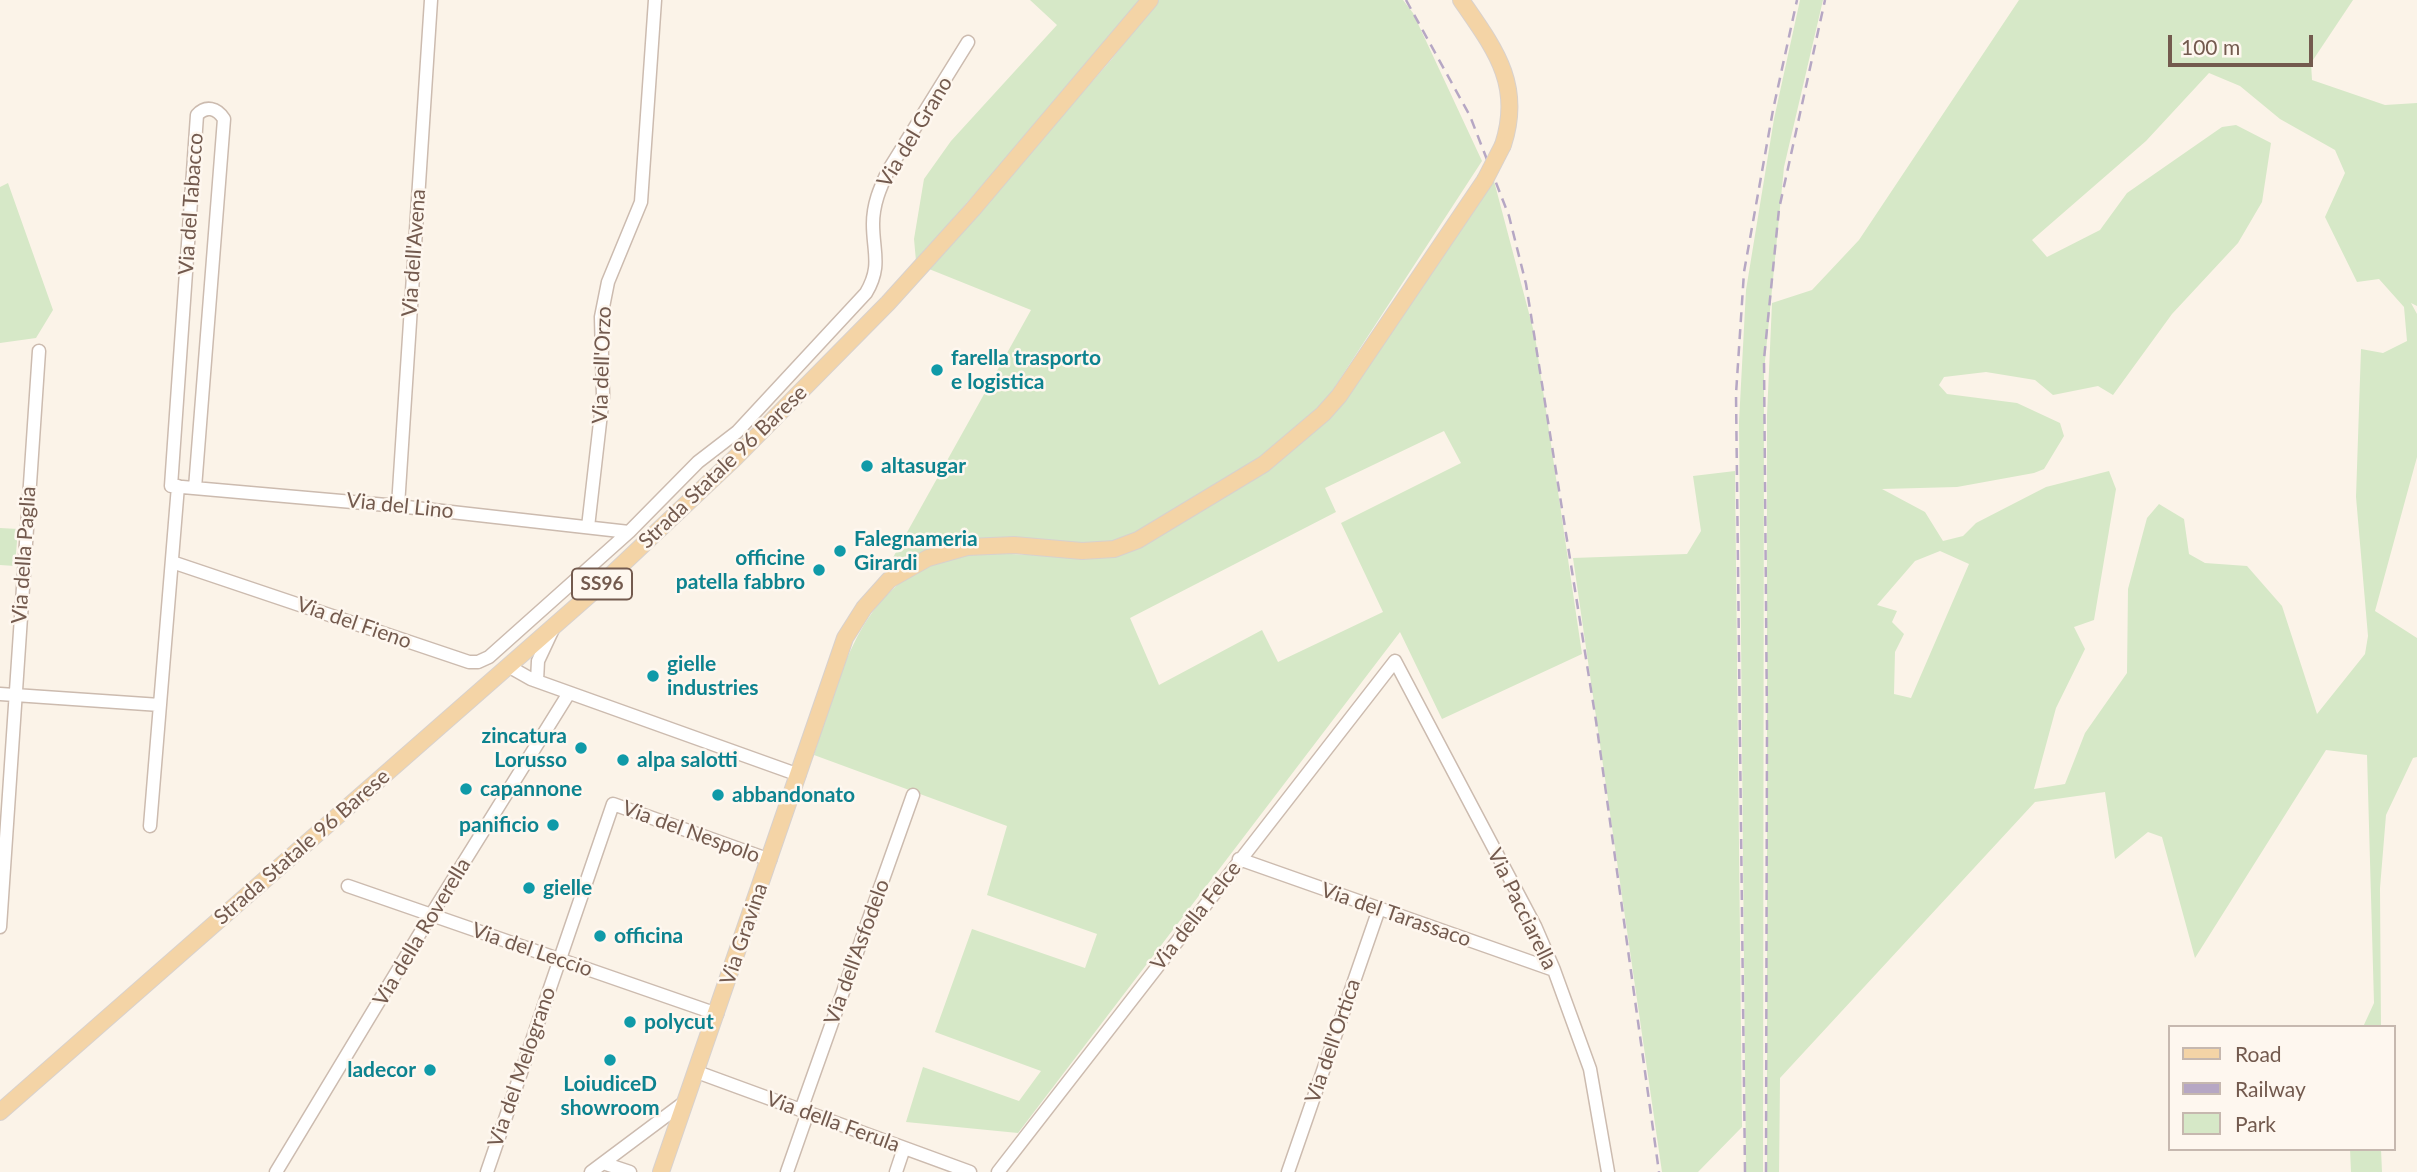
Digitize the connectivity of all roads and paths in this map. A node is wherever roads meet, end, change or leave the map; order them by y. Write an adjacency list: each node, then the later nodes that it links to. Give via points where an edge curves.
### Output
1 (430, 0): 9 (street, Via dell'Avena)
2 (655, 0): 10 (street, Via dell'Orzo, via 641,202 608,282 601,317 602,405)
3 (1150, 0): 13 (main road, Strada Statale 96 Barese / SS96, via 888,303 735,458)
4 (1461, 0): 23 (main road, Via Gravina, bridge, via 1491,44 1509,87 1510,115 1503,145 1485,180 1339,396 1264,464 1138,540 1114,549 1082,551 1014,545 967,547 928,558 889,580 845,638)
5 (968, 42): 11 (street, Via del Grano, via 878,191 873,222 876,272 866,293 737,432 698,462)
6 (39, 351): 21 (street, Via della Paglia)
7 (174, 486): 8 (street, Via del Lino); 8 (street, Via del Tabacco, via 197,116 208,108 224,119); 12 (street, Via del Tabacco)
8 (195, 488): 9 (street, Via del Lino)
9 (398, 506): 10 (street, Via del Lino)
10 (588, 527): 11 (street, Via del Lino)
11 (629, 532): 14 (street, Via del Grano)
12 (172, 562): 14 (street, Via del Fieno, via 469,662 488,657); 22 (street, Via del Tabacco)
13 (555, 625): 15 (main road, Strada Statale 96 Barese / SS96); 18 (street)
14 (526, 626): 15 (street)
15 (537, 641): 16 (main road, Strada Statale 96 Barese / SS96)
16 (514, 661): 18 (street); 39 (main road, Strada Statale 96 Barese / SS96)
17 (1395, 661): 27 (street, Via della Felce); 34 (street, Via Pacciarella)
18 (536, 676): 19 (street)
19 (569, 693): 23 (street); 31 (street, Via della Roverella)
20 (0, 694): 21 (street)
21 (15, 695): 22 (street); 32 (street, Via della Paglia)
22 (160, 705): 26 (street, Via del Tabacco)
23 (799, 775): 28 (main road, Via Gravina)
24 (913, 795): 38 (street, Via dell'Asfodelo)
25 (613, 804): 28 (street, Via del Nespolo); 33 (street, Via del Melograno)
26 (150, 826)
27 (1240, 859): 30 (street, Via del Tarassaco); 50 (street, Via della Felce)
28 (770, 860): 35 (main road, Via Gravina)
29 (348, 886): 31 (street, Via del Leccio)
30 (1379, 909): 34 (street, Via del Tarassaco); 51 (street, Via dell'Ortica)
31 (431, 915): 33 (street, Via del Leccio); 42 (street, Via della Roverella)
32 (0, 927)
33 (559, 959): 35 (street, Via del Leccio); 43 (street, Via del Melograno)
34 (1554, 970): 52 (street, Via Pacciarella, via 1590,1069)
35 (717, 1014): 36 (main road, Via Gravina)
36 (697, 1072): 37 (main road, Via Gravina); 38 (street, Via della Ferula)
37 (687, 1100): 41 (street); 46 (main road, Via Gravina)
38 (804, 1111): 40 (street, Via della Ferula); 47 (street, Via dell'Asfodelo)
39 (0, 1112)
40 (904, 1148): 48 (street); 49 (street, Via della Ferula)
41 (603, 1163): 44 (street); 45 (street)
42 (276, 1172)
43 (486, 1172)
44 (591, 1172)
45 (630, 1172)
46 (662, 1172)
47 (787, 1172)
48 (895, 1172)
49 (970, 1172)
50 (998, 1172)
51 (1288, 1172)
52 (1608, 1172)

